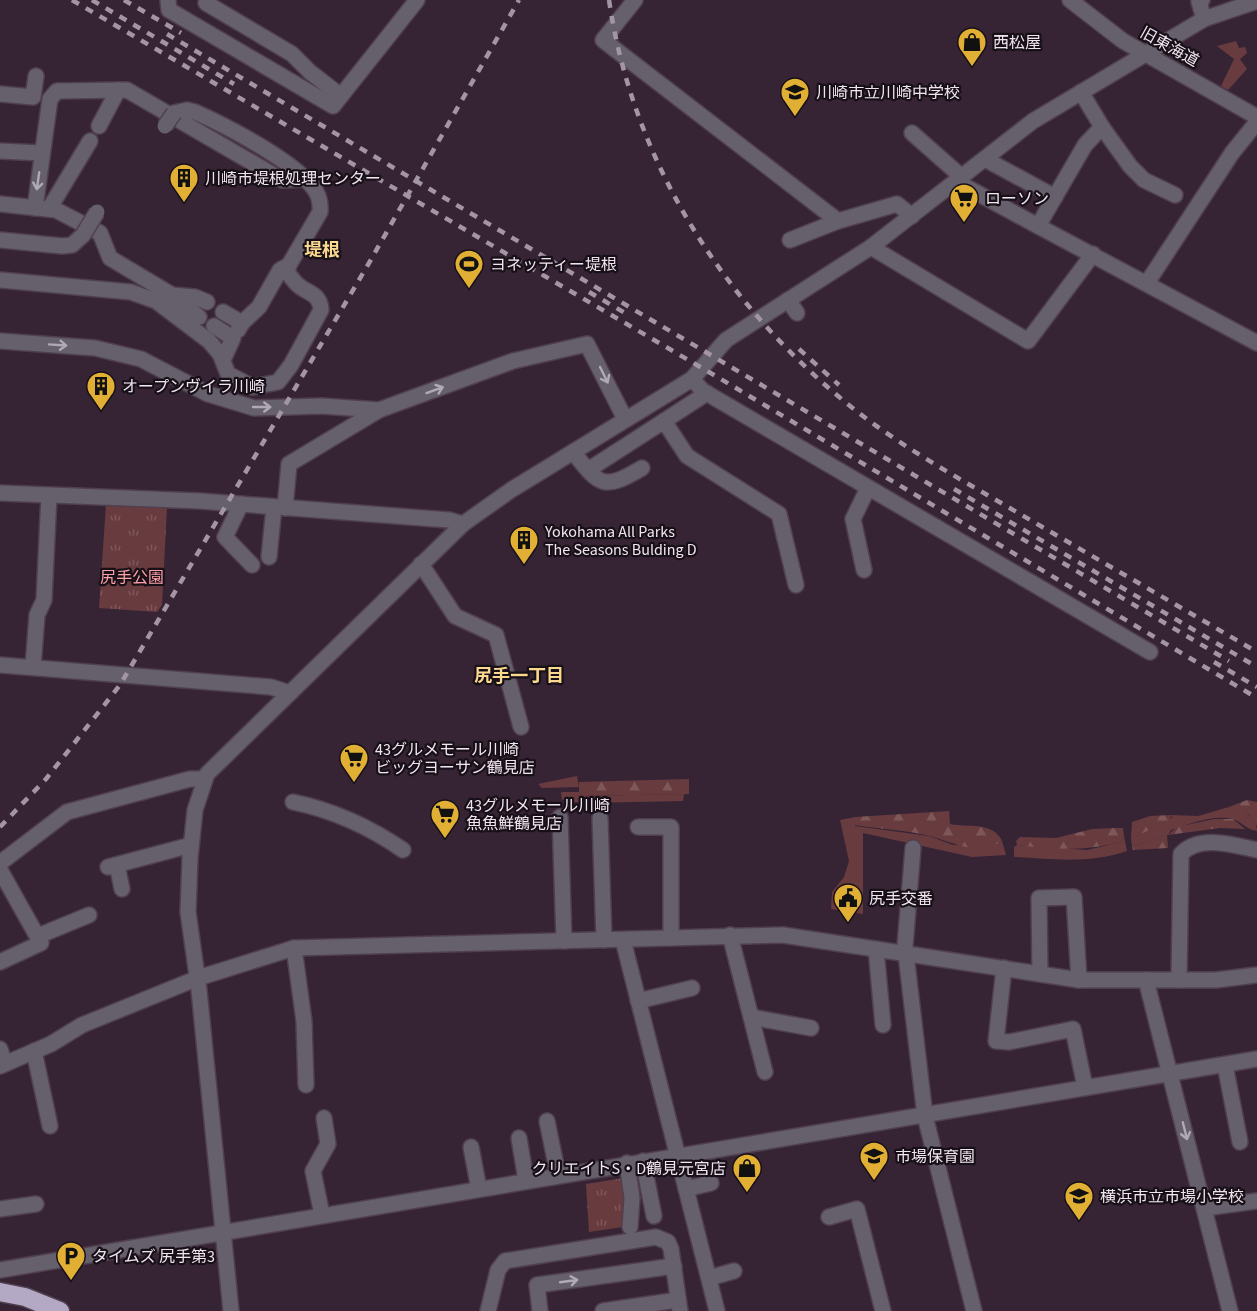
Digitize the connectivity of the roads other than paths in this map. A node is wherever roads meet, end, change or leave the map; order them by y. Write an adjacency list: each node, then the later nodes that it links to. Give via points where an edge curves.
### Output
1 (417, 0): 14 (street)
2 (634, 0): 32 (street, via 603,40)
3 (1070, 0): 9 (street, 旧東海道, via 1123,41)
4 (1202, 0): 8 (street, via 1199,2)
5 (1257, 1): 8 (street)
6 (206, 3): 14 (street, via 292,54)
7 (169, 5): 14 (street)
8 (1204, 19): 9 (street)
9 (1148, 54): 12 (street); 16 (street, 旧東海道)
10 (36, 76): 13 (street, via 33,96)
11 (118, 90): 17 (street); 22 (street, via 57,91 50,99); 24 (street, via 127,90 282,180)
12 (1081, 92): 18 (street); 23 (street, via 1033,121)
13 (0, 94)
14 (337, 101)
15 (169, 119): 24 (street, via 187,110 209,118 273,155)
16 (1257, 120): 41 (street)
17 (99, 126)
18 (1102, 127): 26 (street, via 1144,180); 27 (street, via 1085,145)
19 (912, 134): 25 (street)
20 (90, 141): 29 (street)
21 (0, 151): 22 (street)
22 (42, 153): 29 (street, one-way to 29)
23 (986, 159): 25 (street); 27 (street)
24 (304, 179): 38 (street, via 321,202 320,212)
25 (960, 180): 31 (street); 33 (street)
26 (1175, 195)
27 (1055, 197): 33 (street)
28 (0, 204): 29 (street)
29 (42, 208): 39 (street, via 56,210 100,232 110,258)
30 (98, 213): 34 (street, bridge, via 72,245)
31 (912, 216): 32 (street, via 897,204); 36 (street)
32 (838, 221): 35 (street)
33 (1038, 226): 37 (street)
34 (0, 240)
35 (790, 240)
36 (871, 247): 37 (street, via 1028,341); 44 (street)
37 (1093, 254): 41 (street)
38 (289, 265): 49 (street, via 280,270 259,307); 54 (street, via 287,273 321,302 321,310 291,365 278,382 253,387 228,374)
39 (140, 277): 42 (street); 43 (street)
40 (0, 280): 42 (street)
41 (1147, 283): 53 (street)
42 (132, 292): 54 (street, via 156,301 180,318 209,341)
43 (172, 295): 45 (street); 48 (street)
44 (788, 300): 47 (street); 55 (street, via 726,340)
45 (207, 302)
46 (223, 312): 49 (street)
47 (797, 313)
48 (199, 317)
49 (242, 323): 51 (street)
50 (214, 326): 51 (street)
51 (233, 338): 54 (street)
52 (0, 341): 57 (street, one-way to 57, via 95,348 141,359 208,394 254,408 322,406)
53 (1257, 343)
54 (223, 360)
55 (692, 379): 56 (street); 58 (street)
56 (707, 393): 59 (street); 63 (street)
57 (379, 410): 58 (street, one-way to 58, via 513,361 587,344); 67 (street, via 289,464)
58 (625, 419): 60 (street)
59 (664, 421): 62 (street); 73 (street, via 687,456 778,514)
60 (573, 452): 62 (street); 68 (street)
61 (642, 468): 62 (street, via 620,481 607,483)
62 (588, 470)
63 (868, 488): 72 (street, via 853,519); 74 (street)
64 (0, 493): 65 (street)
65 (49, 495): 66 (street); 76 (street, via 44,600 37,615)
66 (240, 504): 67 (street); 71 (street, via 225,537)
67 (280, 508): 68 (street); 69 (street)
68 (463, 524): 70 (street)
69 (270, 557)
70 (421, 564): 77 (street); 78 (street, via 455,616 496,635)
71 (252, 565)
72 (864, 570)
73 (796, 585)
74 (1150, 652)
75 (0, 665): 76 (street)
76 (33, 667): 77 (street, via 271,687)
77 (290, 693): 79 (street)
78 (521, 727)
79 (204, 779): 84 (street); 88 (street, via 190,778 67,812)
80 (293, 802): 86 (street, via 381,835)
81 (560, 817): 97 (street)
82 (600, 818): 95 (street)
83 (638, 827): 94 (street, via 671,827)
84 (191, 845): 90 (street, via 112,866); 105 (street, via 189,912)
85 (913, 848): 100 (street, via 905,946)
86 (403, 850)
87 (1257, 850): 108 (street, via 1217,842 1187,847 1181,854)
88 (0, 863)
89 (0, 870): 92 (street)
90 (122, 889)
91 (89, 915): 92 (street)
92 (38, 936): 101 (street, via 41,943)
93 (730, 936): 94 (street); 99 (street, via 783,935); 111 (street)
94 (671, 938): 96 (street)
95 (604, 940): 96 (street); 97 (street)
96 (623, 940): 110 (street)
97 (564, 941): 98 (street, via 326,942)
98 (294, 948): 105 (street); 121 (street, via 304,1021)
99 (876, 949): 100 (street); 112 (street)
100 (908, 955): 102 (street); 123 (street)
101 (0, 962)
102 (1004, 968): 103 (street); 122 (street, via 996,1041 1009,1042 1072,1029)
103 (1040, 974): 106 (street); 106 (street, via 1039,898 1074,897)
104 (1257, 975): 108 (street)
105 (198, 978): 115 (street, via 81,1025); 145 (street)
106 (1079, 980): 107 (street)
107 (1146, 980): 108 (street); 120 (street)
108 (1179, 980)
109 (692, 988): 110 (street)
110 (638, 1001): 130 (street)
111 (751, 1017): 113 (street); 119 (street)
112 (883, 1025)
113 (811, 1028)
114 (0, 1049): 117 (street)
115 (34, 1051): 117 (street); 126 (street)
116 (1257, 1059): 118 (street)
117 (2, 1065)
118 (1225, 1065): 120 (street); 128 (street)
119 (765, 1072)
120 (1170, 1074): 122 (street); 139 (street, one-way to 139)
121 (306, 1085)
122 (1085, 1088): 123 (street)
123 (925, 1116): 130 (street); 159 (street)
124 (324, 1118): 141 (street, via 328,1144 313,1171)
125 (547, 1121): 132 (street)
126 (50, 1126)
127 (519, 1138): 133 (street)
128 (1240, 1142)
129 (471, 1148): 135 (street)
130 (678, 1155): 131 (street); 136 (street)
131 (635, 1162): 132 (street); 142 (street); 144 (street)
132 (558, 1175): 133 (street)
133 (526, 1180): 135 (street)
134 (711, 1183): 136 (street)
135 (478, 1189): 141 (street, via 425,1193)
136 (686, 1189): 149 (street)
137 (1257, 1201): 139 (street)
138 (36, 1204): 140 (street)
139 (1205, 1208): 160 (street)
140 (0, 1209)
141 (322, 1215): 145 (street)
142 (654, 1216)
143 (829, 1217): 158 (street, via 857,1209)
144 (630, 1227)
145 (224, 1232): 147 (street); 153 (street)
146 (674, 1266): 151 (street); 154 (street, via 668,1242 656,1237 513,1259 500,1266); 155 (street, one-way to 146, via 537,1285)
147 (0, 1268)
148 (734, 1271): 149 (street)
149 (709, 1278): 157 (street)
150 (0, 1292): 152 (highway)
151 (679, 1305): 156 (street)
152 (60, 1311)
153 (231, 1311)
154 (488, 1311)
155 (540, 1311)
156 (603, 1311)
157 (717, 1311)
158 (883, 1311)
159 (974, 1311)
160 (1230, 1311)

